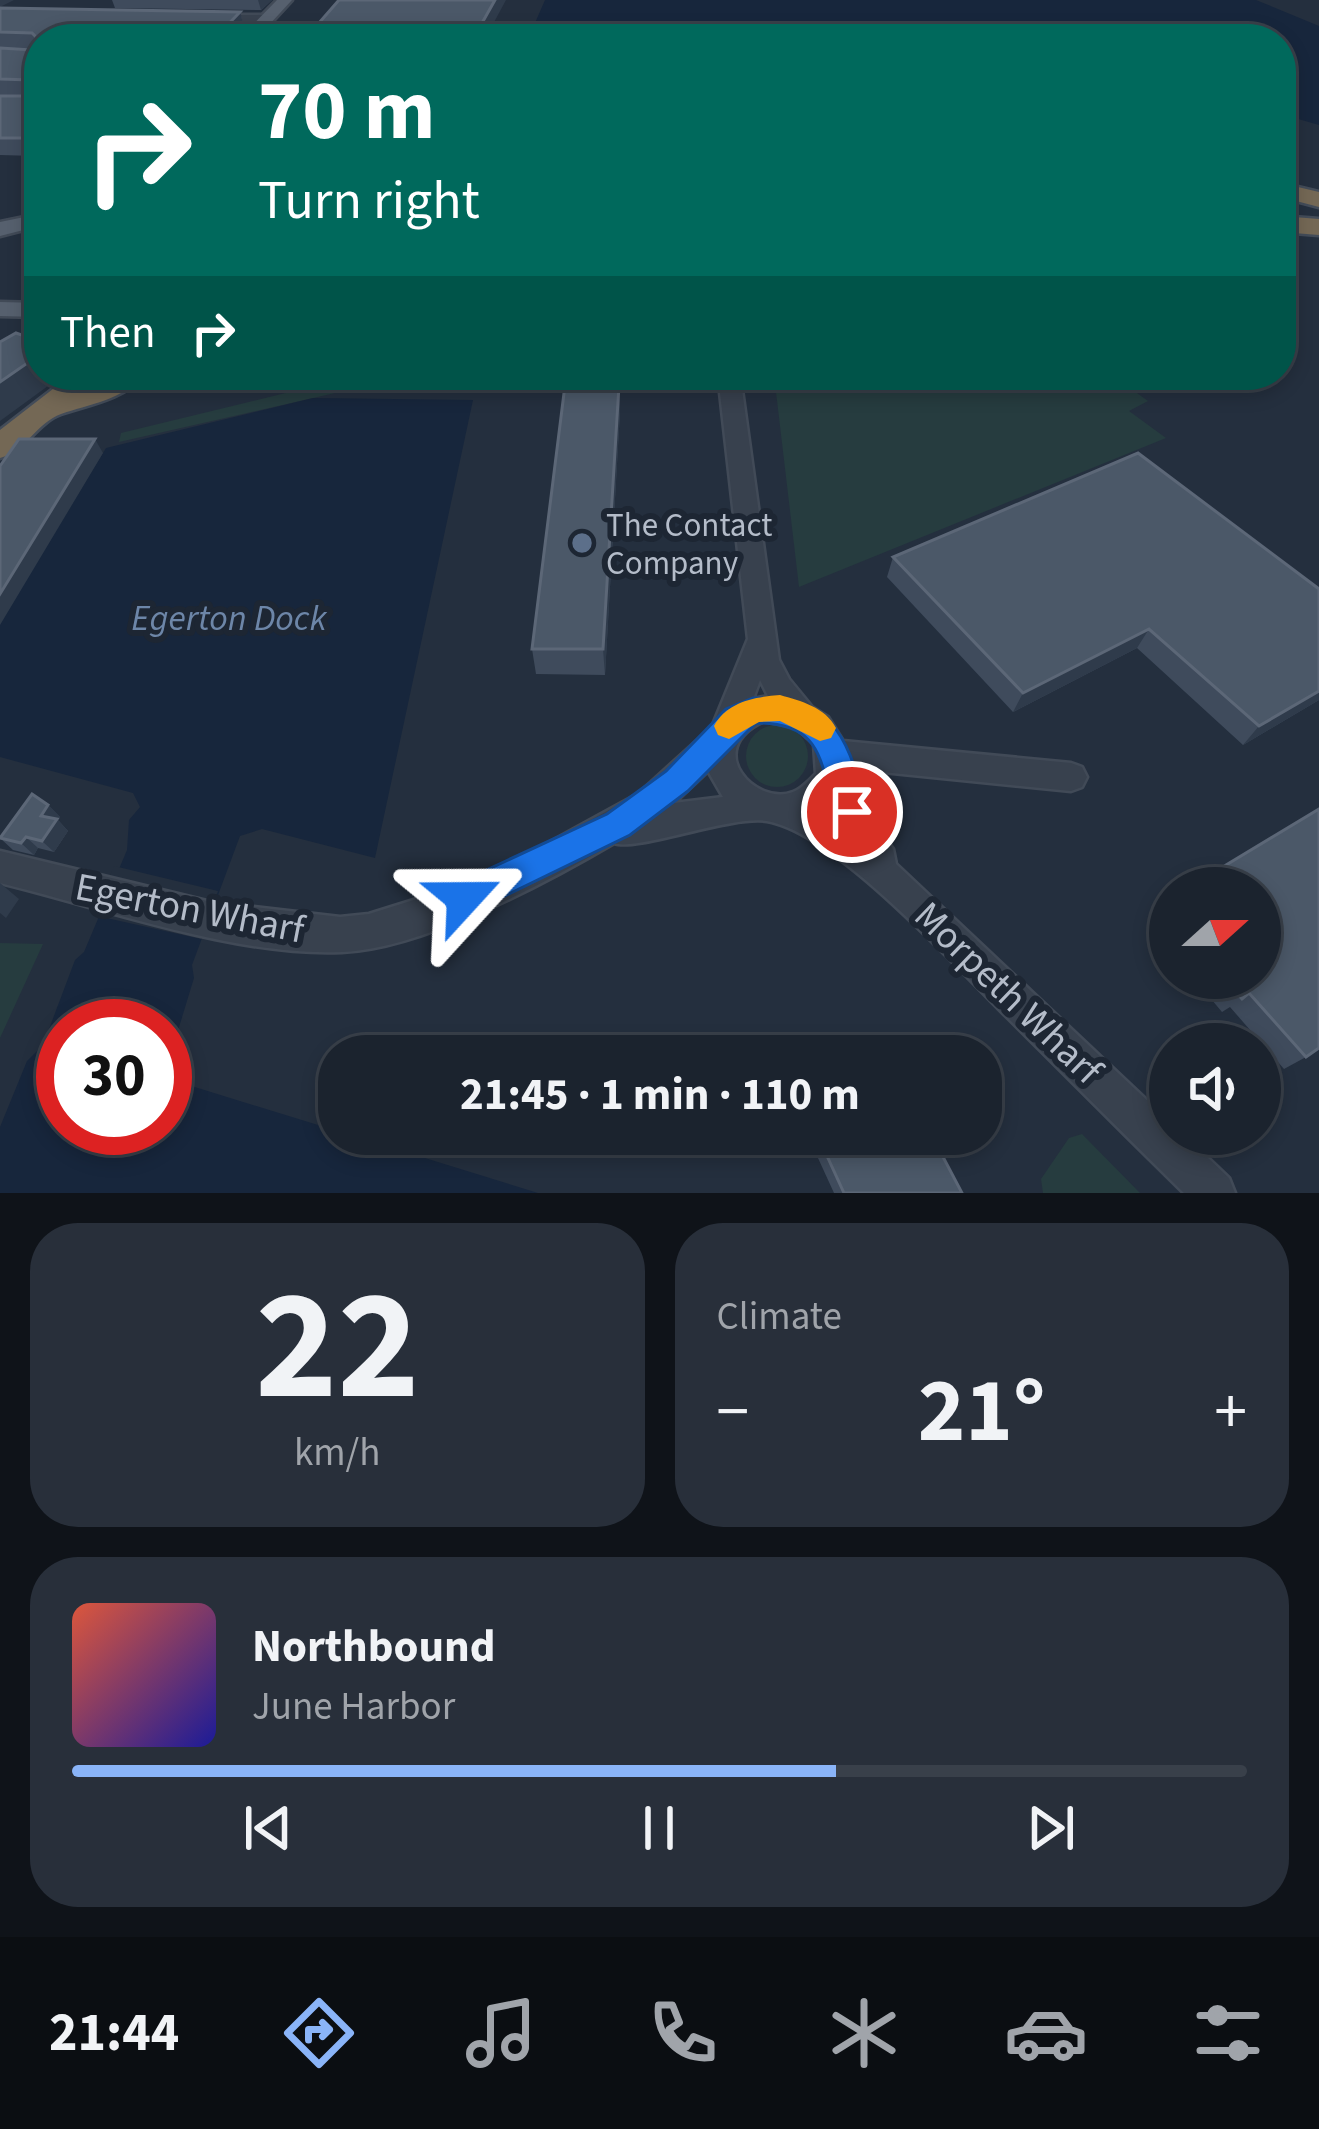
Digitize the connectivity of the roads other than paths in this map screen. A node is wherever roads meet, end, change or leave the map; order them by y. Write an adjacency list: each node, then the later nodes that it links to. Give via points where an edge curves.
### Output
1 (285, 0): 3 (main road)
2 (178, 17): 3 (street)
3 (267, 19): 4 (main road)
4 (262, 24)
5 (73, 390): 8 (highway)
6 (100, 390): 8 (highway)
7 (731, 390): 10 (street)
8 (33, 424): 9 (highway)
9 (0, 447)
10 (761, 641): 11 (street, via 771,675); 12 (street)
11 (800, 714): 12 (street, via 753,710); 13 (street, via 827,736)
12 (724, 733): 15 (street, via 719,766 729,784); 16 (street, Egerton Wharf, via 652,802)
13 (834, 759): 14 (street); 15 (street, via 831,780 816,798); 18 (street, Morpeth Wharf, via 860,831)
14 (1071, 777)
15 (769, 808): 16 (street, Egerton Wharf, via 677,817); 18 (street, Morpeth Wharf, via 834,836)
16 (580, 846): 17 (street, Egerton Wharf, via 401,922 345,936 254,925)
17 (0, 867)
18 (905, 892): 19 (street, Morpeth Wharf)
19 (1214, 1193)

